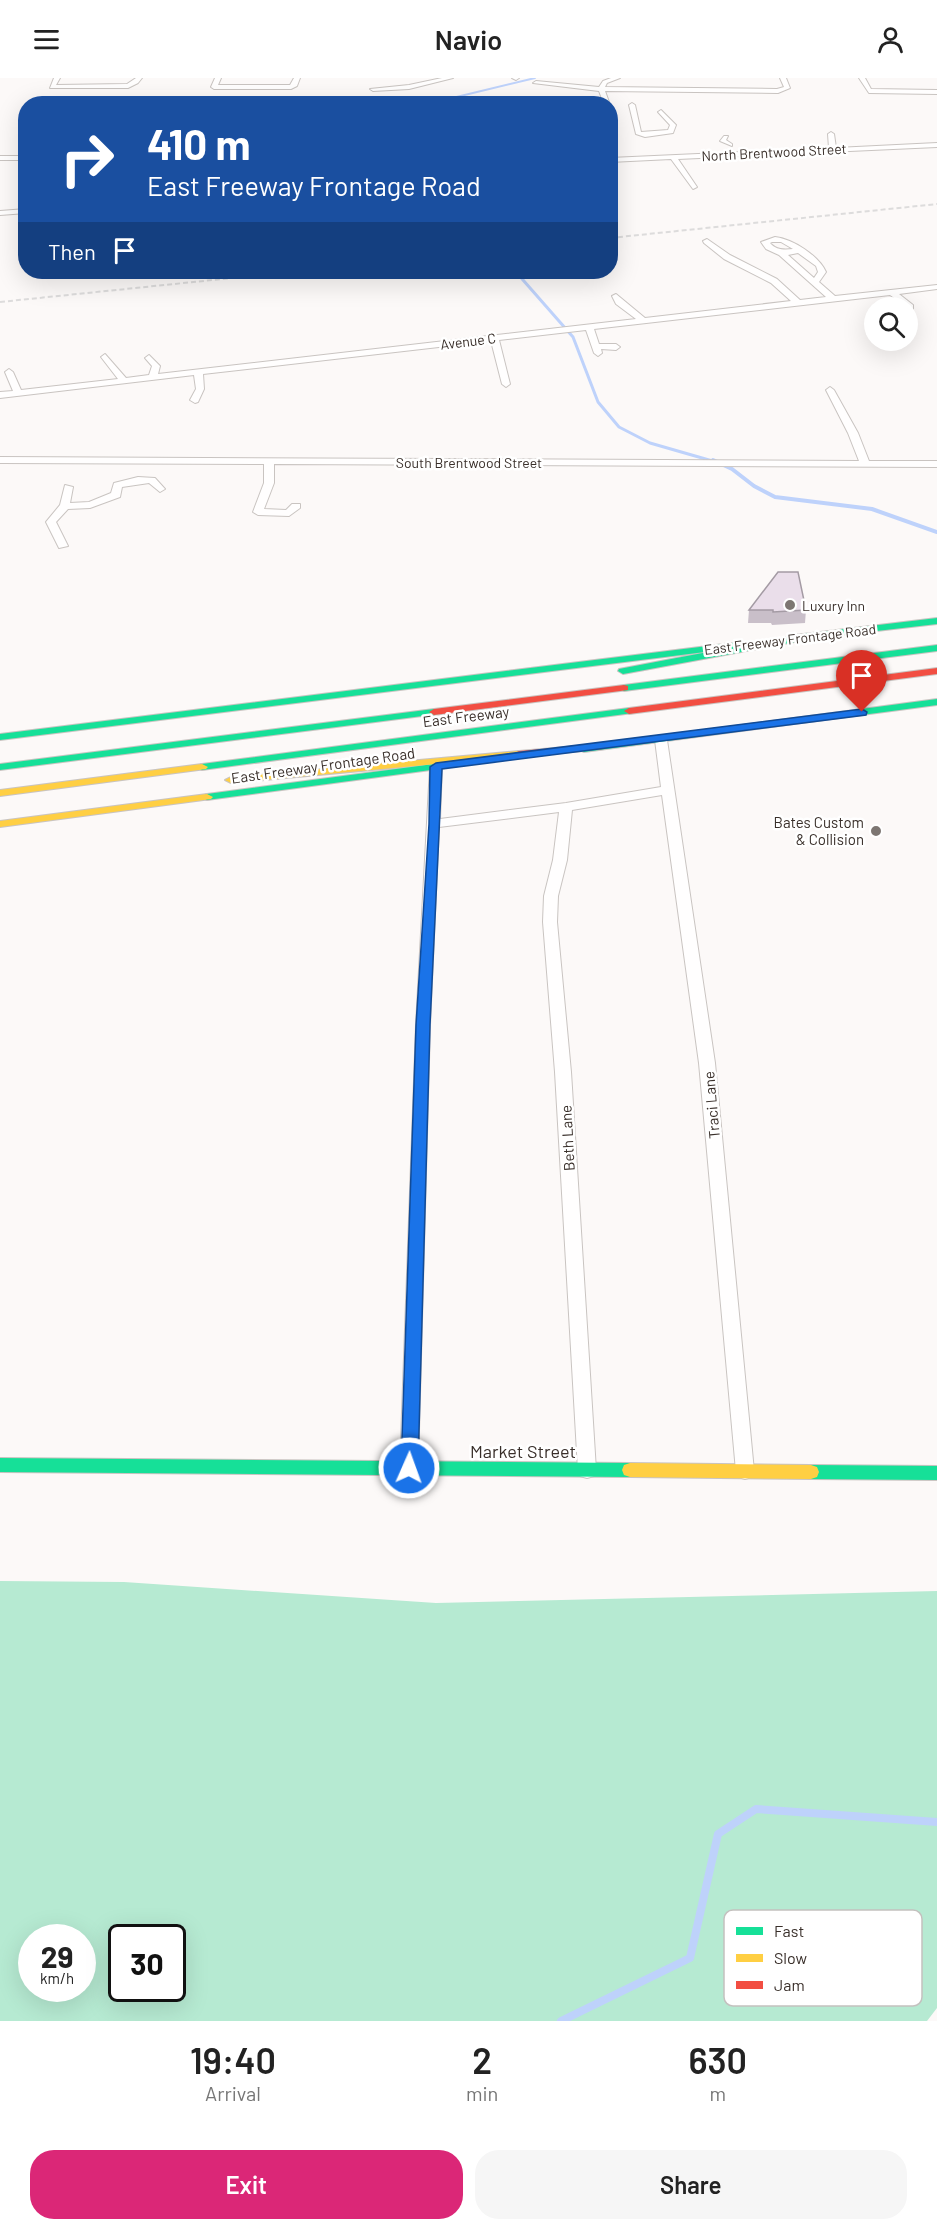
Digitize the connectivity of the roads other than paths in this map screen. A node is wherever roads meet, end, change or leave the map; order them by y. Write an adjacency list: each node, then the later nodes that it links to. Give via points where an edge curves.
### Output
1 (57, 78): 2 (street, via 52,87 128,86)
2 (139, 78)
3 (218, 78): 9 (street, via 214,87 284,88)
4 (375, 78): 11 (street)
5 (450, 78): 11 (street, via 409,87)
6 (617, 78): 12 (street, via 604,82)
7 (783, 78): 12 (street, via 787,88 778,91)
8 (862, 78): 13 (street, via 869,91)
9 (296, 82)
10 (536, 83): 12 (street)
11 (374, 89): 14 (street)
12 (601, 89): 15 (street)
13 (937, 92)
14 (372, 96)
15 (604, 96)
16 (632, 105): 18 (street, via 638,133)
17 (661, 112): 18 (street, via 673,125 671,132)
18 (645, 135): 28 (street, via 635,138)
19 (831, 135): 24 (street)
20 (726, 137): 22 (street, via 723,140)
21 (740, 142): 22 (street)
22 (730, 145): 25 (street)
23 (936, 146): 24 (street, North Brentwood Street)
24 (833, 150): 25 (street, North Brentwood Street)
25 (734, 154): 26 (street, North Brentwood Street)
26 (673, 157): 28 (street, North Brentwood Street); 31 (street)
27 (0, 158): 29 (street)
28 (648, 158): 30 (street, North Brentwood Street)
29 (18, 159)
30 (618, 160)
31 (693, 187)
32 (18, 211): 33 (street)
33 (0, 213)
34 (707, 241): 43 (street, via 774,281)
35 (800, 251): 36 (street); 36 (street, via 783,240 765,242); 37 (street, via 819,265 822,272)
36 (782, 253): 37 (street)
37 (814, 283): 42 (street)
38 (937, 287): 39 (street, Avenue C)
39 (892, 292): 41 (street); 42 (street, Avenue C, via 870,298)
40 (616, 296): 44 (street)
41 (898, 297)
42 (832, 299): 43 (street, Avenue C)
43 (798, 303): 44 (street, Avenue C)
44 (644, 321): 45 (street, Avenue C)
45 (589, 327): 46 (street, Avenue C); 47 (street, via 597,350)
46 (494, 338): 51 (street, Avenue C); 54 (street)
47 (616, 346)
48 (105, 357): 53 (street)
49 (149, 358): 52 (street, via 156,366)
50 (9, 372): 56 (street)
51 (198, 372): 52 (street, Avenue C); 58 (street, via 200,389)
52 (153, 377): 53 (street, Avenue C)
53 (124, 381): 56 (street, Avenue C)
54 (506, 384)
55 (830, 390): 63 (street)
56 (18, 393): 57 (street, Avenue C)
57 (0, 395)
58 (195, 400)
59 (0, 460): 60 (street, South Brentwood Street)
60 (108, 460): 61 (street, South Brentwood Street); 65 (street)
61 (146, 460): 62 (street, South Brentwood Street); 66 (street, via 146,472)
62 (269, 461): 63 (street, South Brentwood Street); 70 (street, via 269,483 258,512 290,513)
63 (865, 463): 64 (street, South Brentwood Street)
64 (937, 464)
65 (118, 473)
66 (138, 480): 68 (street, via 152,480); 69 (street, via 117,485 116,495 90,505)
67 (68, 487): 69 (street)
68 (160, 489)
69 (65, 506): 71 (street, via 51,522)
70 (296, 506)
71 (63, 546)
72 (937, 621): 73 (main road, East Freeway Frontage Road)
73 (814, 636): 77 (main road, via 453,700); 78 (main road, East Freeway Frontage Road)
74 (937, 648): 77 (main road, East Freeway)
75 (937, 671): 86 (main road, East Freeway)
76 (937, 702): 79 (main road, East Freeway Frontage Road)
77 (386, 717): 81 (main road, East Freeway)
78 (0, 737)
79 (661, 740): 80 (main road, East Freeway Frontage Road); 85 (street, Traci Lane)
80 (600, 747): 82 (main road, East Freeway Frontage Road); 83 (main road)
81 (0, 767)
82 (436, 767): 89 (main road, East Freeway Frontage Road); 90 (street)
83 (215, 782)
84 (181, 784): 87 (main road)
85 (668, 790): 88 (street); 94 (street, Traci Lane, via 707,1063)
86 (0, 793)
87 (0, 798)
88 (566, 807): 90 (street); 93 (street, Beth Lane, via 550,922)
89 (0, 824)
90 (435, 824): 92 (street, via 423,1025)
91 (0, 1465): 92 (main road, Market Street)
92 (409, 1468): 93 (main road, Market Street)
93 (587, 1470): 94 (main road, Market Street)
94 (745, 1471): 95 (main road, Market Street)
95 (937, 1473)

